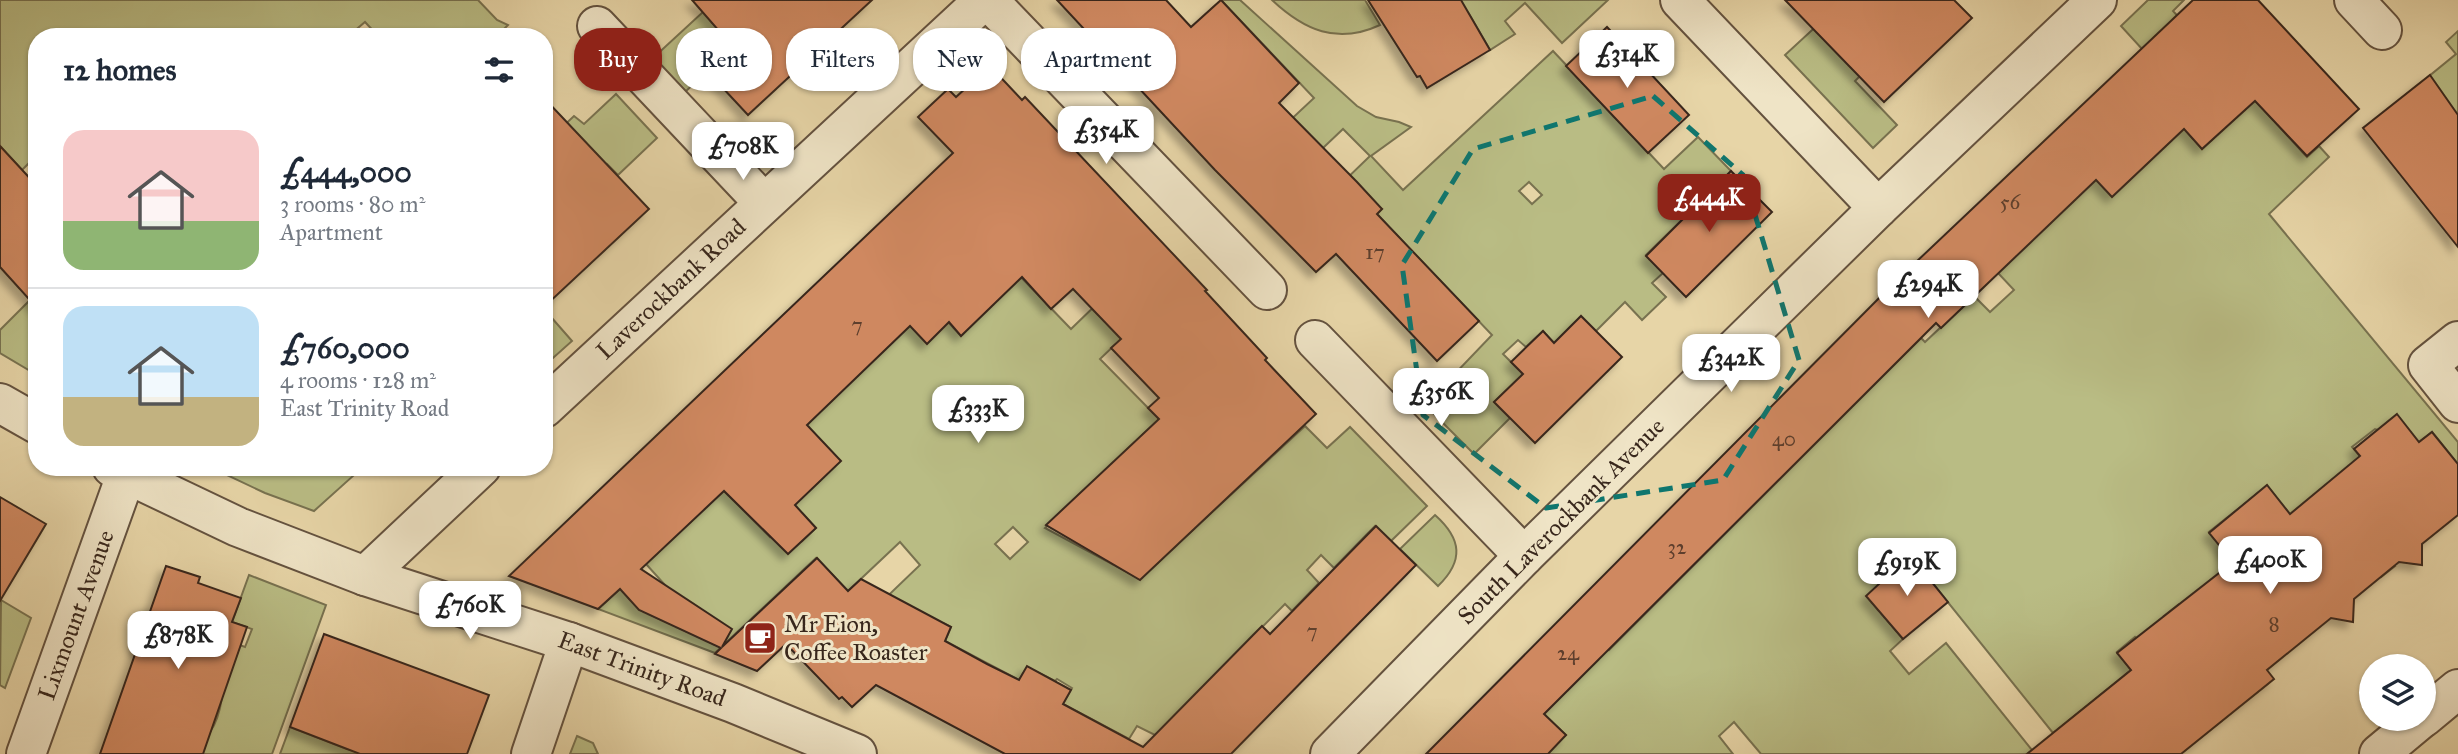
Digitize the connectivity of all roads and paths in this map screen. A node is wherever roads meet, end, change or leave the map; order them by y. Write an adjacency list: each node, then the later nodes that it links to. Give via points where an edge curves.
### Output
1 (986, 0): 7 (street, Laverockbank Road); 9 (street)
2 (1680, 0): 8 (street)
3 (2097, 0): 8 (street, South Laverockbank Avenue)
4 (2354, 0): 6 (street)
5 (597, 26): 7 (street)
6 (2382, 30)
7 (764, 203): 12 (street, Laverockbank Road)
8 (1878, 208): 19 (street, South Laverockbank Avenue)
9 (1267, 290)
10 (1315, 340): 19 (street)
11 (2458, 341): 13 (street, via 2428,365)
12 (553, 400)
13 (2458, 402)
14 (0, 403): 15 (street)
15 (28, 419)
16 (117, 476): 25 (street, Lixmount Avenue)
17 (130, 476): 20 (street, East Trinity Road, via 238,527)
18 (471, 476): 20 (street)
19 (1524, 556): 28 (street, South Laverockbank Avenue)
20 (365, 576): 21 (street, East Trinity Road)
21 (569, 642): 26 (street); 27 (street, East Trinity Road)
22 (2458, 689): 23 (street)
23 (2436, 707)
24 (2407, 731): 29 (street)
25 (26, 754)
26 (531, 754)
27 (858, 754)
28 (1331, 754)
29 (2379, 754)

